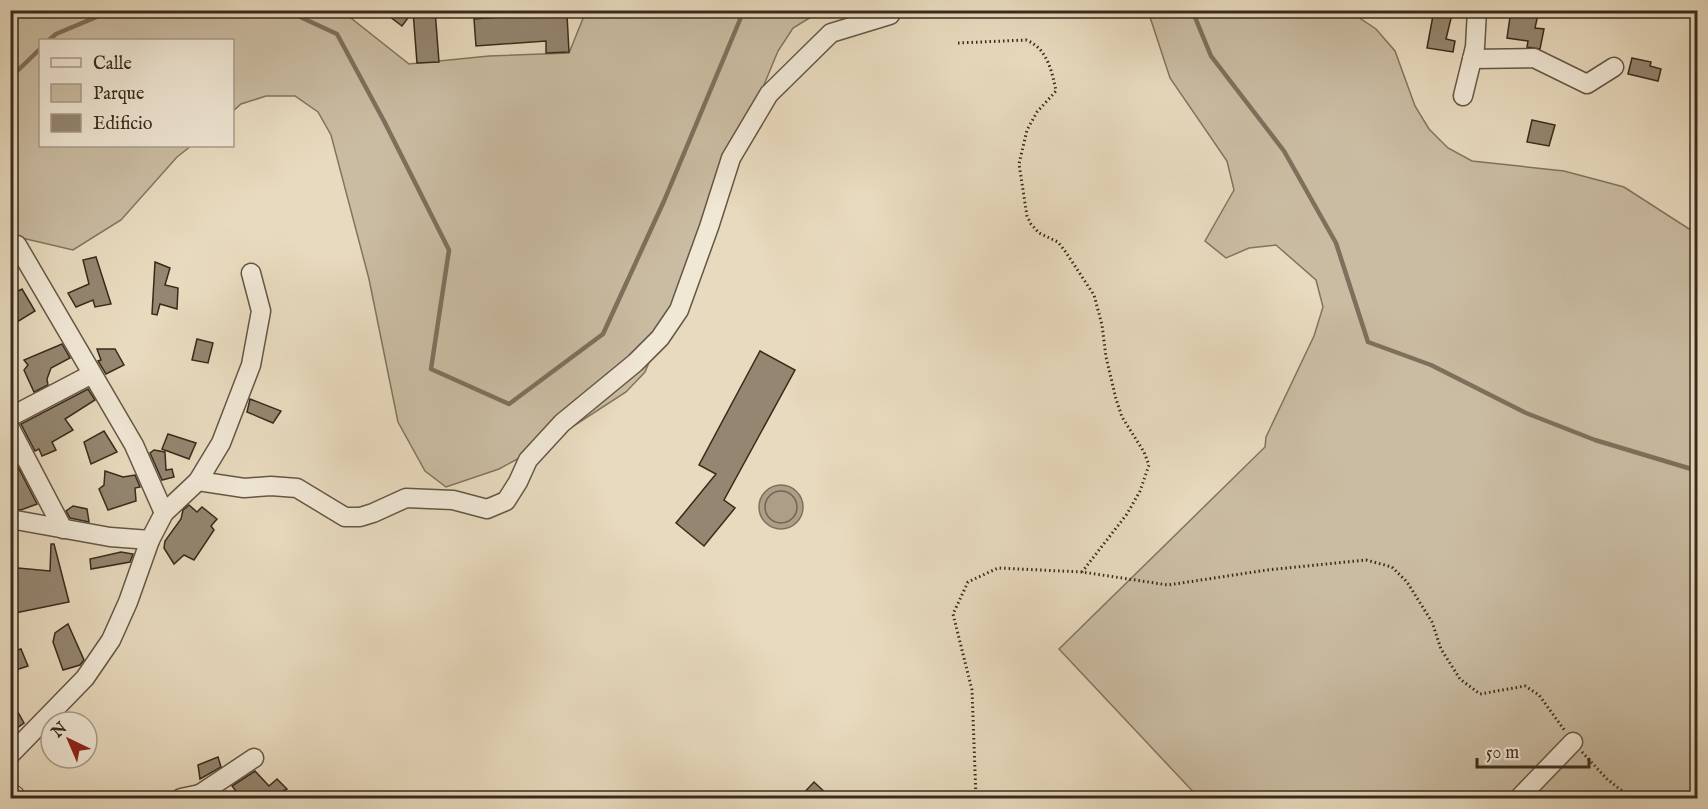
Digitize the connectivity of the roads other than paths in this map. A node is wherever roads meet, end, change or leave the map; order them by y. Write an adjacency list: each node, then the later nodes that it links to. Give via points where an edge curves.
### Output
1 (1477, 10): 3 (street)
2 (890, 15): 11 (street, via 831,33 769,94 731,158 679,310 660,338 562,423 528,460 506,501 487,509 453,500 406,498 373,513 345,517 297,488 244,488)
3 (1472, 59): 4 (street, via 1534,58 1587,84); 5 (street)
4 (1614, 67)
5 (1463, 96)
6 (17, 245): 8 (street)
7 (251, 273): 11 (street, via 261,311 251,365 221,442)
8 (92, 374): 9 (street); 12 (street, via 134,446)
9 (10, 417)
10 (10, 428): 14 (street)
11 (198, 481): 12 (street)
12 (164, 513): 15 (street)
13 (10, 519): 14 (street)
14 (63, 529): 15 (street)
15 (150, 540): 17 (street, via 111,640 85,678)
16 (1574, 742): 21 (street)
17 (10, 755)
18 (254, 758): 19 (street)
19 (203, 796): 20 (street)
20 (181, 798)
21 (1518, 798)

